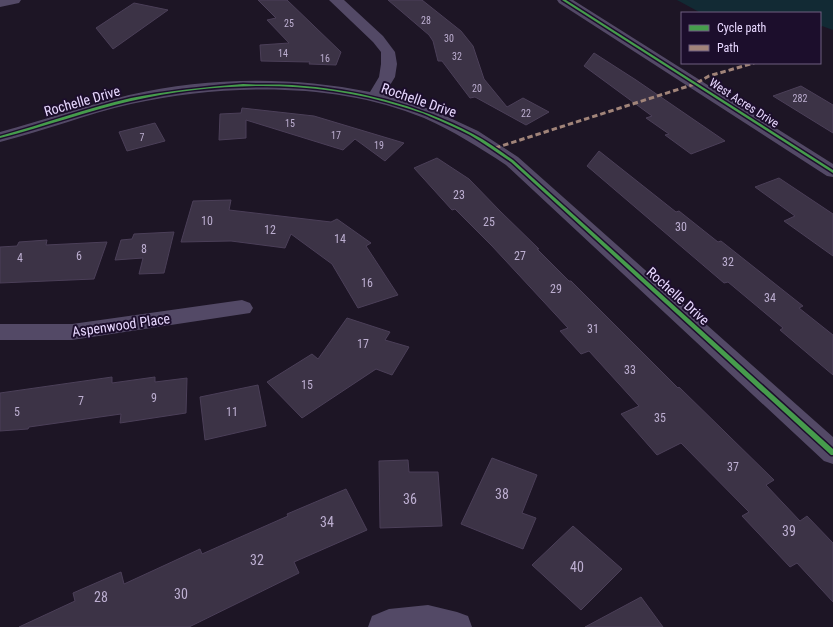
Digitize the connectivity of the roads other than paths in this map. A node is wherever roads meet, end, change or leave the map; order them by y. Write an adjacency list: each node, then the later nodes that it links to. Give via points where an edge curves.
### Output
1 (14, 0): 4 (street)
2 (336, 0): 5 (street, via 378,39 388,52 387,77)
3 (564, 0): 7 (street, West Acres Drive)
4 (0, 3)
5 (375, 97): 6 (street, Rochelle Drive, via 271,85 204,88 118,103); 10 (street, Rochelle Drive, via 450,122 512,160)
6 (0, 136)
7 (833, 172)
8 (242, 308): 9 (street, Aspenwood Place, via 72,332)
9 (0, 332)
10 (833, 453)
11 (383, 627): 12 (street, via 389,624 428,620)
12 (457, 627)

